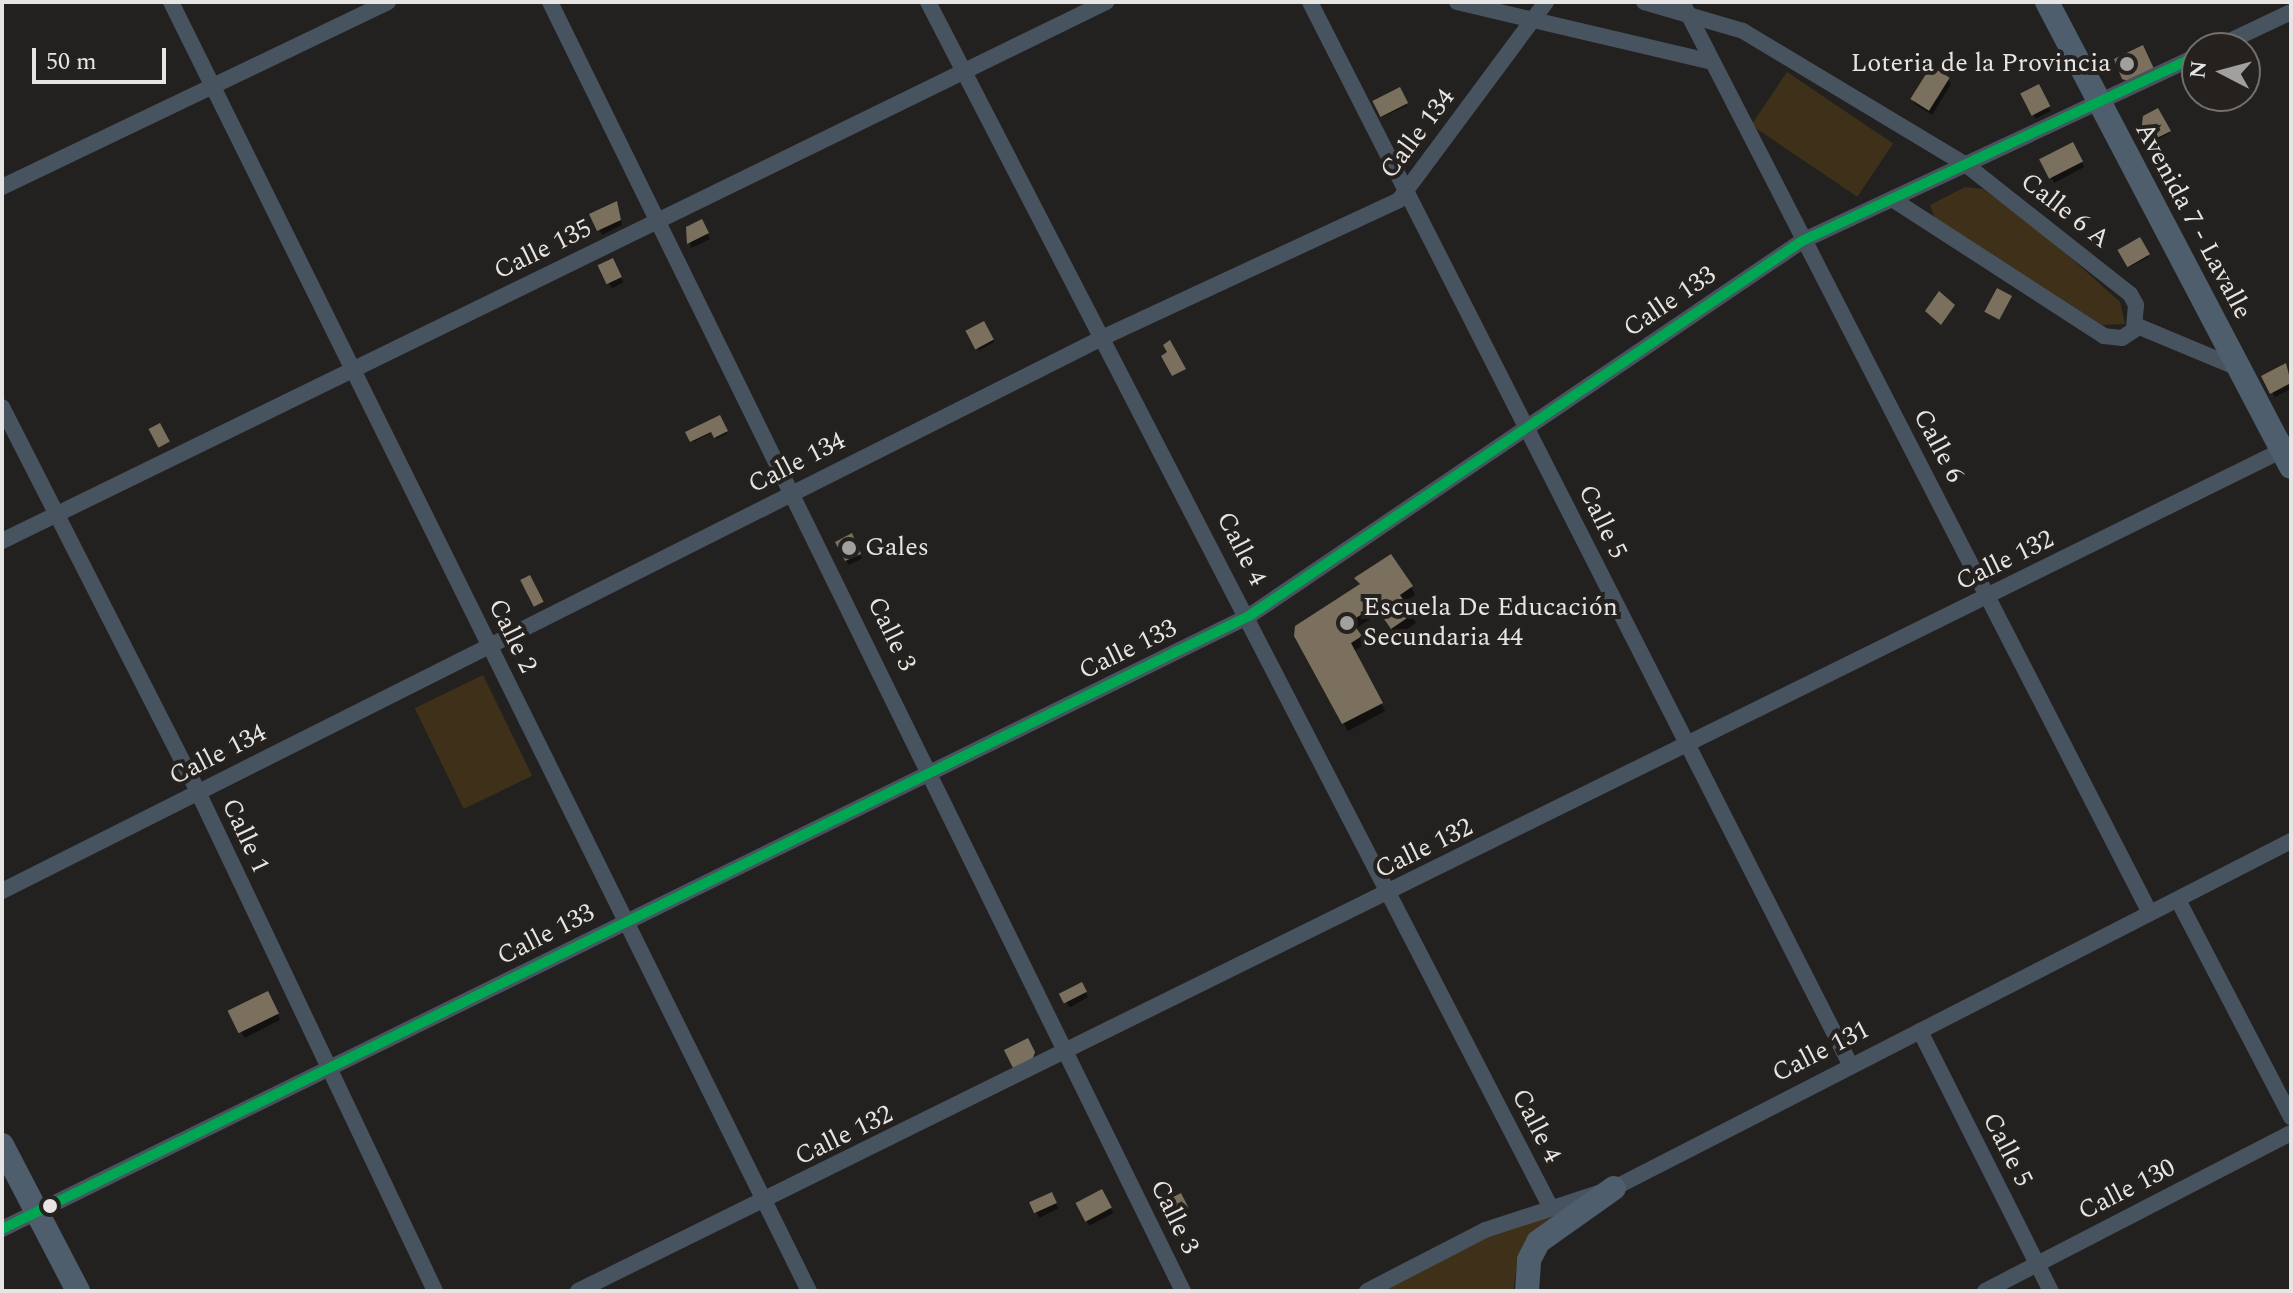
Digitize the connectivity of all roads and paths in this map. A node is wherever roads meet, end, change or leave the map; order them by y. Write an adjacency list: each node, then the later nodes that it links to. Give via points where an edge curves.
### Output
1 (171, 2): 18 (street, Calle 2)
2 (388, 2): 18 (street)
3 (550, 2): 24 (street, Calle 3)
4 (928, 2): 17 (street, Calle 4)
5 (1106, 2): 17 (street, Calle 135)
6 (1310, 2): 22 (street, Calle 5)
7 (1457, 2): 13 (street)
8 (1546, 2): 13 (street, Calle 134)
9 (1644, 2): 11 (street, Calle 6 A)
10 (2047, 2): 19 (street, Avenida 7 - Lavalle)
11 (1684, 8): 15 (street, Calle 6); 20 (street, Calle 6 A, via 1743,31)
12 (2291, 12): 14 (street)
13 (1533, 20): 15 (street); 22 (street, Calle 134)
14 (2249, 32)
15 (1708, 61): 25 (street, Calle 6)
16 (2181, 64): 19 (street, Calle 133)
17 (963, 71): 24 (street, Calle 135); 27 (street, Calle 4)
18 (212, 86): 21 (street); 28 (street, Calle 2)
19 (2099, 103): 20 (street, Calle 133); 29 (street, Avenida 7 - Lavalle)
20 (1969, 167): 23 (street, Calle 133); 26 (street, Calle 6 A, via 2130,294 2136,305)
21 (2, 187)
22 (1406, 193): 27 (street, Calle 134); 31 (street, Calle 5)
23 (1894, 200): 25 (street, Calle 133); 26 (street, via 2104,336 2122,338)
24 (659, 220): 28 (street, Calle 135); 33 (street, Calle 3)
25 (1802, 241): 31 (street, Calle 133); 36 (street, Calle 6)
26 (2135, 325): 29 (street)
27 (1104, 337): 33 (street, Calle 134); 37 (street, Calle 4)
28 (353, 370): 34 (street, Calle 135); 38 (street, Calle 2)
29 (2241, 370): 32 (street, Avenida 7 - Lavalle)
30 (2, 407): 34 (street, Calle 1)
31 (1529, 427): 37 (street, Calle 133); 39 (street, Calle 5)
32 (2288, 455): 36 (street, Calle 132)
33 (794, 491): 38 (street, Calle 134); 40 (street, Calle 3)
34 (56, 515): 35 (street, Calle 135); 41 (street, Calle 1)
35 (2, 541)
36 (1990, 595): 39 (street, Calle 132); 46 (street, Calle 6)
37 (1249, 616): 40 (street, Calle 133); 44 (street, Calle 4)
38 (490, 645): 41 (street, Calle 134); 47 (street, Calle 2)
39 (1686, 746): 44 (street, Calle 132); 50 (street, Calle 5)
40 (933, 773): 47 (street, Calle 133); 49 (street, Calle 3)
41 (198, 792): 43 (street, Calle 134); 51 (street, Calle 1)
42 (2291, 841): 45 (street, Calle 131)
43 (2, 891)
44 (1388, 893): 49 (street, Calle 132); 57 (street, Calle 4)
45 (2178, 900): 46 (street, Calle 131); 52 (street)
46 (2150, 913): 48 (street, Calle 131)
47 (627, 921): 51 (street, Calle 133); 56 (street, Calle 2)
48 (1920, 1031): 50 (street, Calle 131); 60 (street, Calle 5)
49 (1066, 1052): 56 (street, Calle 132); 65 (street, Calle 3)
50 (1850, 1064): 55 (street, Calle 131)
51 (329, 1071): 58 (street, Calle 133); 62 (street, Calle 1)
52 (2291, 1117)
53 (2291, 1133): 60 (street, Calle 130)
54 (2, 1145): 58 (street)
55 (1614, 1188): 57 (street, Calle 131); 67 (street, via 1538,1242 1529,1260)
56 (765, 1202): 63 (street, Calle 132); 64 (street, Calle 2)
57 (1550, 1206): 66 (street, Calle 131, via 1464,1239)
58 (36, 1211): 59 (street, Calle 133); 61 (street)
59 (2, 1229)
60 (2037, 1264): 68 (street, Calle 130); 69 (street, Calle 5)
61 (78, 1291)
62 (435, 1291)
63 (578, 1291)
64 (809, 1291)
65 (1183, 1291)
66 (1367, 1291)
67 (1527, 1291)
68 (1985, 1291)
69 (2051, 1291)

